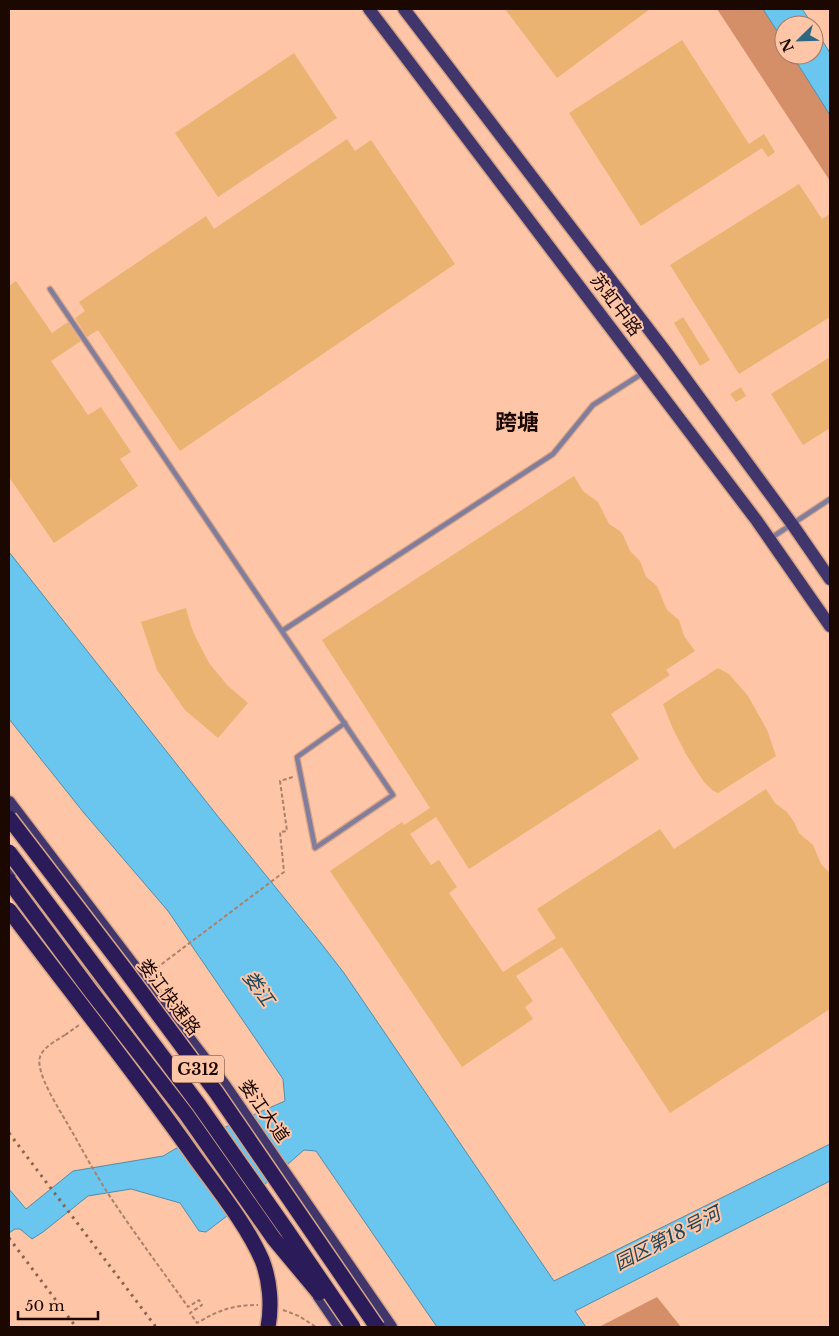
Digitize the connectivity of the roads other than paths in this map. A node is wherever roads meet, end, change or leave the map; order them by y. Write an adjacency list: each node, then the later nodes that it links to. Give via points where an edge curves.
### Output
1 (369, 9): 4 (main road, 苏虹中路)
2 (404, 9): 6 (main road, 苏虹中路, via 666,352)
3 (50, 289): 10 (lane)
4 (644, 372): 7 (main road, 苏虹中路); 10 (lane, via 593,405 553,454)
5 (830, 499): 6 (lane)
6 (792, 524): 7 (lane); 8 (main road, 苏虹中路)
7 (769, 538): 9 (main road, 苏虹中路)
8 (830, 579)
9 (830, 626)
10 (282, 631): 11 (lane)
11 (345, 723): 11 (lane, via 393,795 315,848 297,756)
12 (9, 802): 23 (main road, 娄江大道 / G312, via 225,1086)
13 (9, 818): 22 (highway, 娄江快速路 / G312, bridge, via 216,1092)
14 (9, 852): 21 (highway, G312, bridge, via 199,1105)
15 (9, 867): 19 (main road, G312, via 99,984 205,1131)
16 (9, 881): 20 (highway, bridge, via 186,1114 274,1239)
17 (9, 910): 18 (highway, bridge, via 170,1123 247,1232 261,1258 268,1282)
18 (268, 1327)
19 (340, 1327)
20 (348, 1327)
21 (354, 1327)
22 (377, 1327)
23 (391, 1327)

